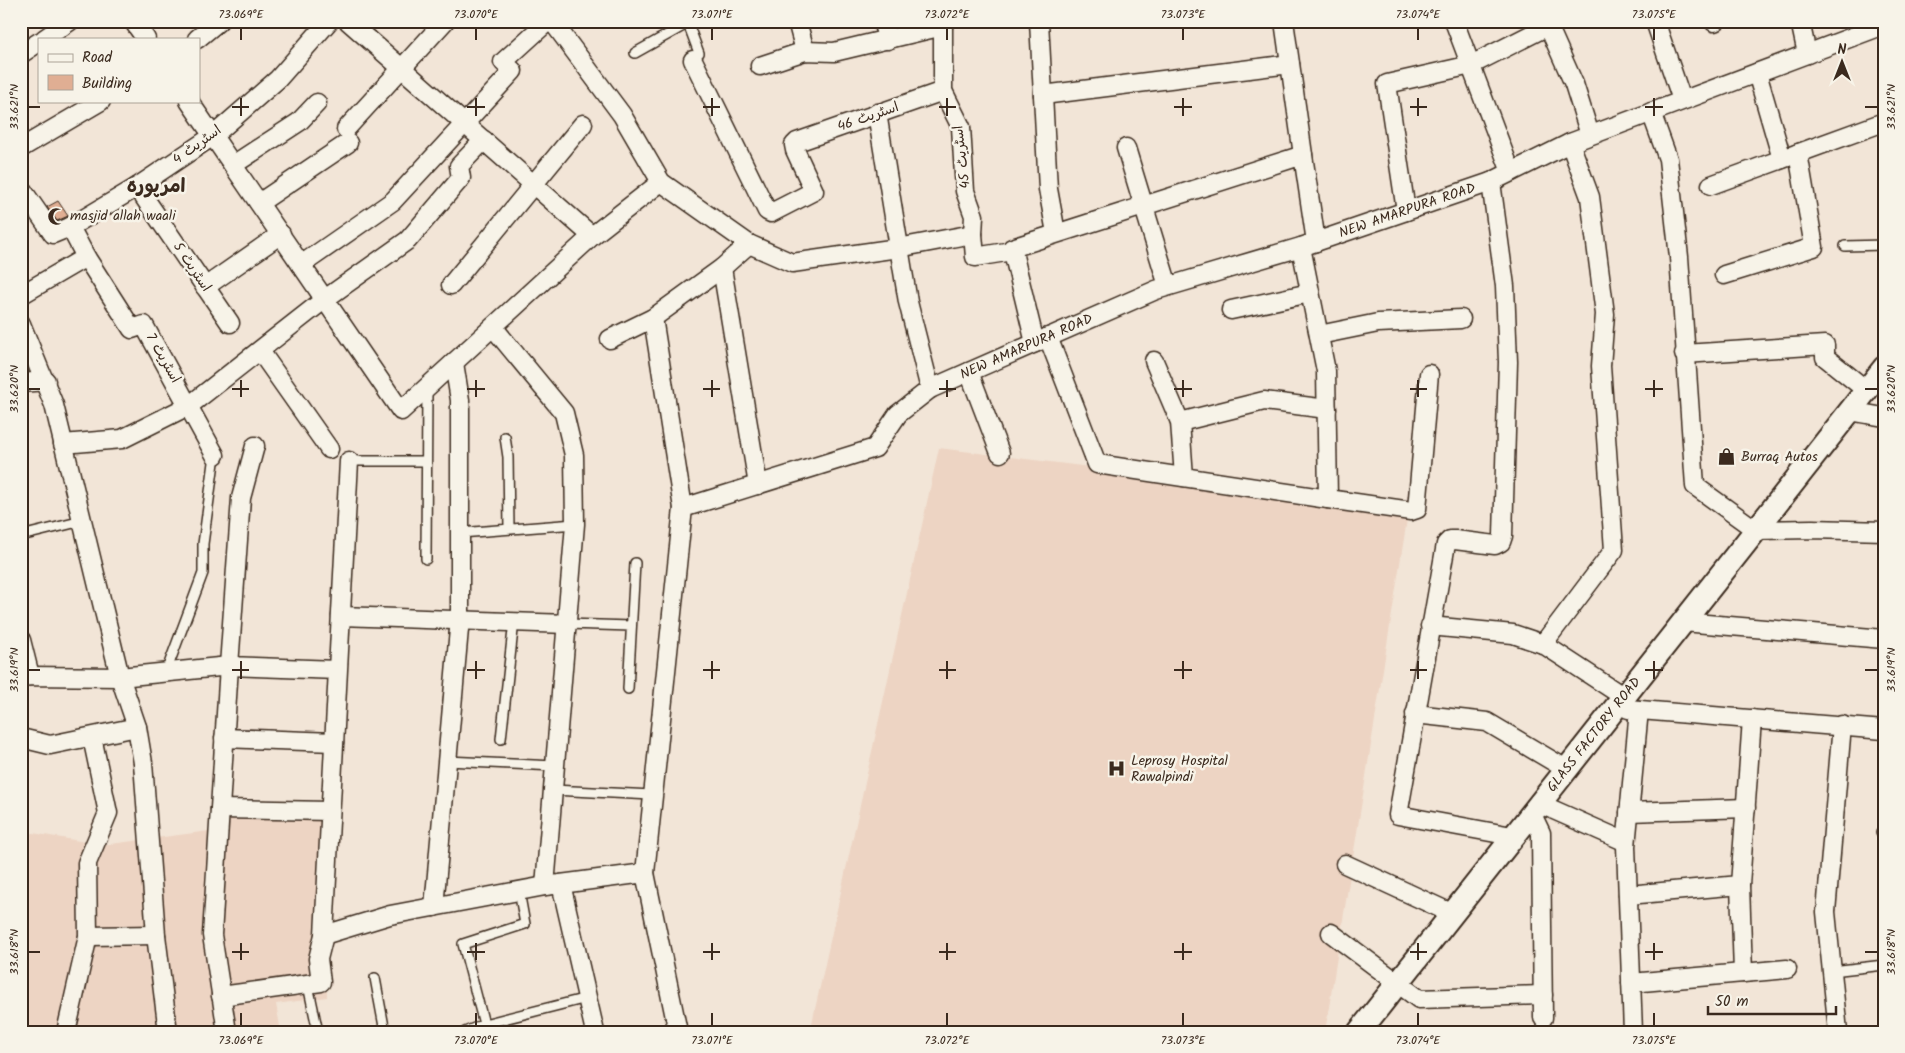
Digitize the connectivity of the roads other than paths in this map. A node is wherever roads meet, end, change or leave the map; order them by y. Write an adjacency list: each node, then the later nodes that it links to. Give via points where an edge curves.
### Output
1 (70, 21): 20 (street)
2 (134, 21): 21 (street)
3 (219, 21): 22 (street)
4 (329, 21): 47 (street, اسٹریٹ 4, via 278,79)
5 (348, 21): 33 (street)
6 (445, 21): 33 (street)
7 (548, 21): 44 (street, via 503,62 513,71)
8 (552, 21): 56 (street, via 622,115)
9 (798, 21): 25 (street)
10 (882, 21): 23 (street)
11 (1039, 21): 36 (street)
12 (1284, 21): 30 (street)
13 (1454, 21): 31 (street)
14 (1655, 21): 37 (street)
15 (1800, 21): 28 (street)
16 (689, 22): 26 (lane); 29 (lane)
17 (943, 24): 23 (street); 35 (street, اسٹریٹ 45)
18 (1547, 24): 31 (street); 46 (street, via 1574,84)
19 (1884, 25): 28 (street, NEW AMARPURA ROAD)
20 (45, 38)
21 (145, 38)
22 (198, 38)
23 (888, 40): 25 (street, via 834,52)
24 (38, 43): 27 (street)
25 (806, 51): 32 (street)
26 (635, 53)
27 (21, 54)
28 (1807, 54): 34 (street, NEW AMARPURA ROAD)
29 (696, 57): 42 (street, اسٹریٹ 46, via 767,211 771,213 814,191 794,145 797,142)
30 (1290, 64): 36 (street); 52 (street)
31 (1471, 65): 55 (street); 64 (street, via 1387,84)
32 (760, 66)
33 (402, 69): 44 (street); 62 (street, via 347,136)
34 (1757, 72): 37 (street, NEW AMARPURA ROAD); 53 (street)
35 (943, 91): 42 (street, اسٹریٹ 46); 68 (street, اسٹریٹ 45, via 961,127 965,191 974,216)
36 (1043, 95): 66 (street, via 1048,189)
37 (1682, 100): 41 (street, NEW AMARPURA ROAD)
38 (99, 102): 50 (street)
39 (190, 102): 47 (street)
40 (317, 103): 54 (street, via 299,122)
41 (1651, 112): 46 (street, NEW AMARPURA ROAD); 96 (street, via 1668,159 1679,257)
42 (877, 113): 74 (street)
43 (1884, 122): 53 (street)
44 (465, 124): 48 (street); 77 (street, via 393,202)
45 (583, 124): 58 (street)
46 (1590, 135): 49 (street, NEW AMARPURA ROAD)
47 (213, 136): 54 (street); 60 (street, اسٹریٹ 4)
48 (484, 140): 58 (street); 85 (street, via 459,166 461,178 408,240)
49 (1570, 143): 55 (street, NEW AMARPURA ROAD); 142 (street, via 1590,197 1605,314 1601,366 1614,550)
50 (21, 148)
51 (1126, 148): 63 (street)
52 (1303, 155): 63 (street); 71 (street)
53 (1790, 156): 59 (street); 79 (street, via 1814,247)
54 (233, 165): 62 (street)
55 (1511, 172): 57 (street, NEW AMARPURA ROAD)
56 (661, 182): 69 (street); 70 (street)
57 (1491, 182): 64 (street, NEW AMARPURA ROAD); 139 (street, via 1505,286 1508,362 1503,536 1495,545 1456,540 1446,544)
58 (534, 184): 69 (street); 80 (street)
59 (1711, 185)
60 (137, 187): 65 (street, اسٹریٹ 4); 82 (street, اسٹریٹ 5)
61 (21, 188): 65 (street, via 53,234)
62 (259, 204): 67 (street)
63 (1144, 205): 66 (street); 81 (street)
64 (1406, 211): 71 (street, NEW AMARPURA ROAD)
65 (70, 227): 76 (street, اسٹریٹ 7)
66 (1056, 233): 75 (street, via 1012,248)
67 (280, 234): 77 (street); 82 (street)
68 (973, 234): 74 (street); 75 (street, اسٹریٹ 45, via 975,257)
69 (592, 236): 91 (street)
70 (749, 244): 74 (street, via 792,263); 78 (street)
71 (1308, 245): 81 (street, NEW AMARPURA ROAD); 83 (street)
72 (1884, 245): 73 (lane)
73 (1845, 246)
74 (898, 248): 105 (street)
75 (1012, 251): 94 (street)
76 (86, 257): 84 (street); 107 (street, اسٹریٹ 7, via 132,329 144,325)
77 (301, 264): 85 (street)
78 (722, 268): 87 (street); 121 (street)
79 (1724, 275)
80 (451, 285)
81 (1168, 286): 94 (street, NEW AMARPURA ROAD)
82 (205, 287): 89 (street, اسٹریٹ 5)
83 (1310, 293): 86 (street); 92 (street)
84 (21, 295)
85 (325, 300): 95 (street); 104 (street, via 401,412)
86 (1231, 310)
87 (653, 318): 93 (street); 123 (street)
88 (1461, 319): 92 (street, via 1378,323)
89 (230, 323)
90 (21, 324): 102 (street)
91 (493, 327): 98 (street); 125 (street, via 564,413 574,455)
92 (1319, 335): 108 (street, via 1326,371)
93 (610, 339)
94 (1041, 340): 100 (street, NEW AMARPURA ROAD); 120 (street, via 1097,464)
95 (260, 351): 107 (street); 115 (street)
96 (1684, 354): 106 (street, via 1825,345 1826,357); 127 (street, via 1695,486)
97 (1154, 361): 111 (street)
98 (454, 363): 104 (street); 129 (street, via 460,400)
99 (1884, 368): 106 (street, GLASS FACTORY ROAD)
100 (969, 372): 105 (street, NEW AMARPURA ROAD); 116 (street)
101 (1429, 374): 122 (street, via 1417,509 1410,511)
102 (46, 381): 103 (street); 113 (street)
103 (21, 383)
104 (427, 388): 119 (lane)
105 (930, 389): 121 (street, NEW AMARPURA ROAD, via 898,414 875,448)
106 (1866, 390): 109 (street, GLASS FACTORY ROAD)
107 (190, 405): 113 (street, via 122,438); 117 (street, اسٹریٹ 7)
108 (1327, 409): 111 (street, via 1264,401); 122 (street)
109 (1849, 412): 110 (street); 127 (street, GLASS FACTORY ROAD)
110 (1884, 417)
111 (1180, 422): 120 (street)
112 (505, 437): 126 (lane)
113 (63, 444): 124 (street)
114 (255, 446): 143 (street, via 241,498)
115 (329, 449)
116 (1000, 453)
117 (215, 455): 145 (lane, via 203,544 203,573)
118 (349, 461): 119 (lane); 133 (street)
119 (426, 461): 131 (lane)
120 (1184, 477): 122 (street)
121 (758, 485): 123 (street, NEW AMARPURA ROAD)
122 (1328, 499)
123 (683, 508): 164 (street)
124 (82, 521): 130 (lane); 147 (street)
125 (575, 524): 126 (lane); 137 (street)
126 (509, 529): 129 (lane)
127 (1756, 530): 128 (street); 136 (street, GLASS FACTORY ROAD)
128 (1884, 531)
129 (460, 533): 134 (street)
130 (21, 536)
131 (426, 559)
132 (635, 563): 138 (lane)
133 (341, 616): 134 (street); 144 (street)
134 (460, 618): 135 (street); 160 (street)
135 (514, 621): 137 (street); 158 (lane)
136 (1684, 622): 140 (street); 149 (street, GLASS FACTORY ROAD)
137 (567, 624): 138 (lane); 161 (street)
138 (631, 626): 148 (lane)
139 (1430, 626): 142 (street, via 1513,634); 150 (street)
140 (1884, 639)
141 (21, 640): 146 (street)
142 (1543, 644): 149 (street)
143 (229, 666): 144 (street); 145 (street); 157 (street)
144 (337, 670): 159 (street)
145 (166, 672): 147 (street)
146 (26, 677): 147 (street)
147 (120, 677): 153 (street)
148 (628, 689)
149 (1626, 705): 151 (street); 162 (street, GLASS FACTORY ROAD); 169 (street)
150 (1415, 714): 162 (street, via 1487,722); 170 (street, via 1398,815)
151 (1752, 719): 152 (street); 166 (street)
152 (1842, 725): 154 (street); 186 (street, via 1826,912)
153 (137, 727): 155 (street); 181 (street, via 143,763)
154 (1884, 730)
155 (92, 737): 156 (street, via 50,745); 183 (street, via 108,813 87,863)
156 (21, 738)
157 (224, 738): 159 (street); 167 (street)
158 (501, 740)
159 (334, 742): 168 (street)
160 (447, 761): 161 (lane); 178 (street)
161 (555, 766): 163 (street)
162 (1566, 769): 165 (street, GLASS FACTORY ROAD)
163 (553, 790): 164 (lane); 174 (street)
164 (652, 795): 173 (street)
165 (1534, 807): 170 (street, GLASS FACTORY ROAD); 171 (street); 192 (street, via 1542,833)
166 (1746, 808): 169 (street); 175 (street)
167 (220, 809): 168 (street); 193 (street, via 212,935)
168 (330, 811): 182 (street)
169 (1629, 812): 171 (street)
170 (1512, 836): 179 (street, GLASS FACTORY ROAD)
171 (1626, 842): 177 (street)
172 (1345, 864): 179 (street)
173 (645, 874): 174 (street); 204 (street)
174 (553, 885): 176 (street); 194 (street)
175 (1740, 885): 177 (street); 187 (street)
176 (519, 891): 178 (street); 196 (lane, via 526,924 463,944)
177 (1628, 894): 190 (street)
178 (434, 907): 182 (street, via 390,914)
179 (1452, 913): 189 (street, GLASS FACTORY ROAD)
180 (1331, 933): 189 (street)
181 (156, 935): 183 (street); 198 (street)
182 (324, 935): 191 (street, via 318,959 320,982)
183 (88, 936): 197 (street)
184 (1884, 964): 186 (lane)
185 (1787, 969): 187 (street)
186 (1832, 971): 207 (street)
187 (1743, 972): 190 (street)
188 (375, 978): 201 (lane)
189 (1398, 982): 192 (street, via 1418,999); 205 (street, GLASS FACTORY ROAD)
190 (1631, 983): 206 (street)
191 (308, 986): 193 (street); 200 (lane)
192 (1543, 995): 195 (street)
193 (221, 996): 199 (street)
194 (587, 998): 196 (lane); 203 (street)
195 (1543, 1018)
196 (484, 1024): 202 (lane)
197 (66, 1032)
198 (168, 1032)
199 (226, 1032)
200 (318, 1032)
201 (385, 1032)
202 (465, 1032)
203 (595, 1032)
204 (678, 1032)
205 (1359, 1032)
206 (1633, 1032)
207 (1838, 1032)

